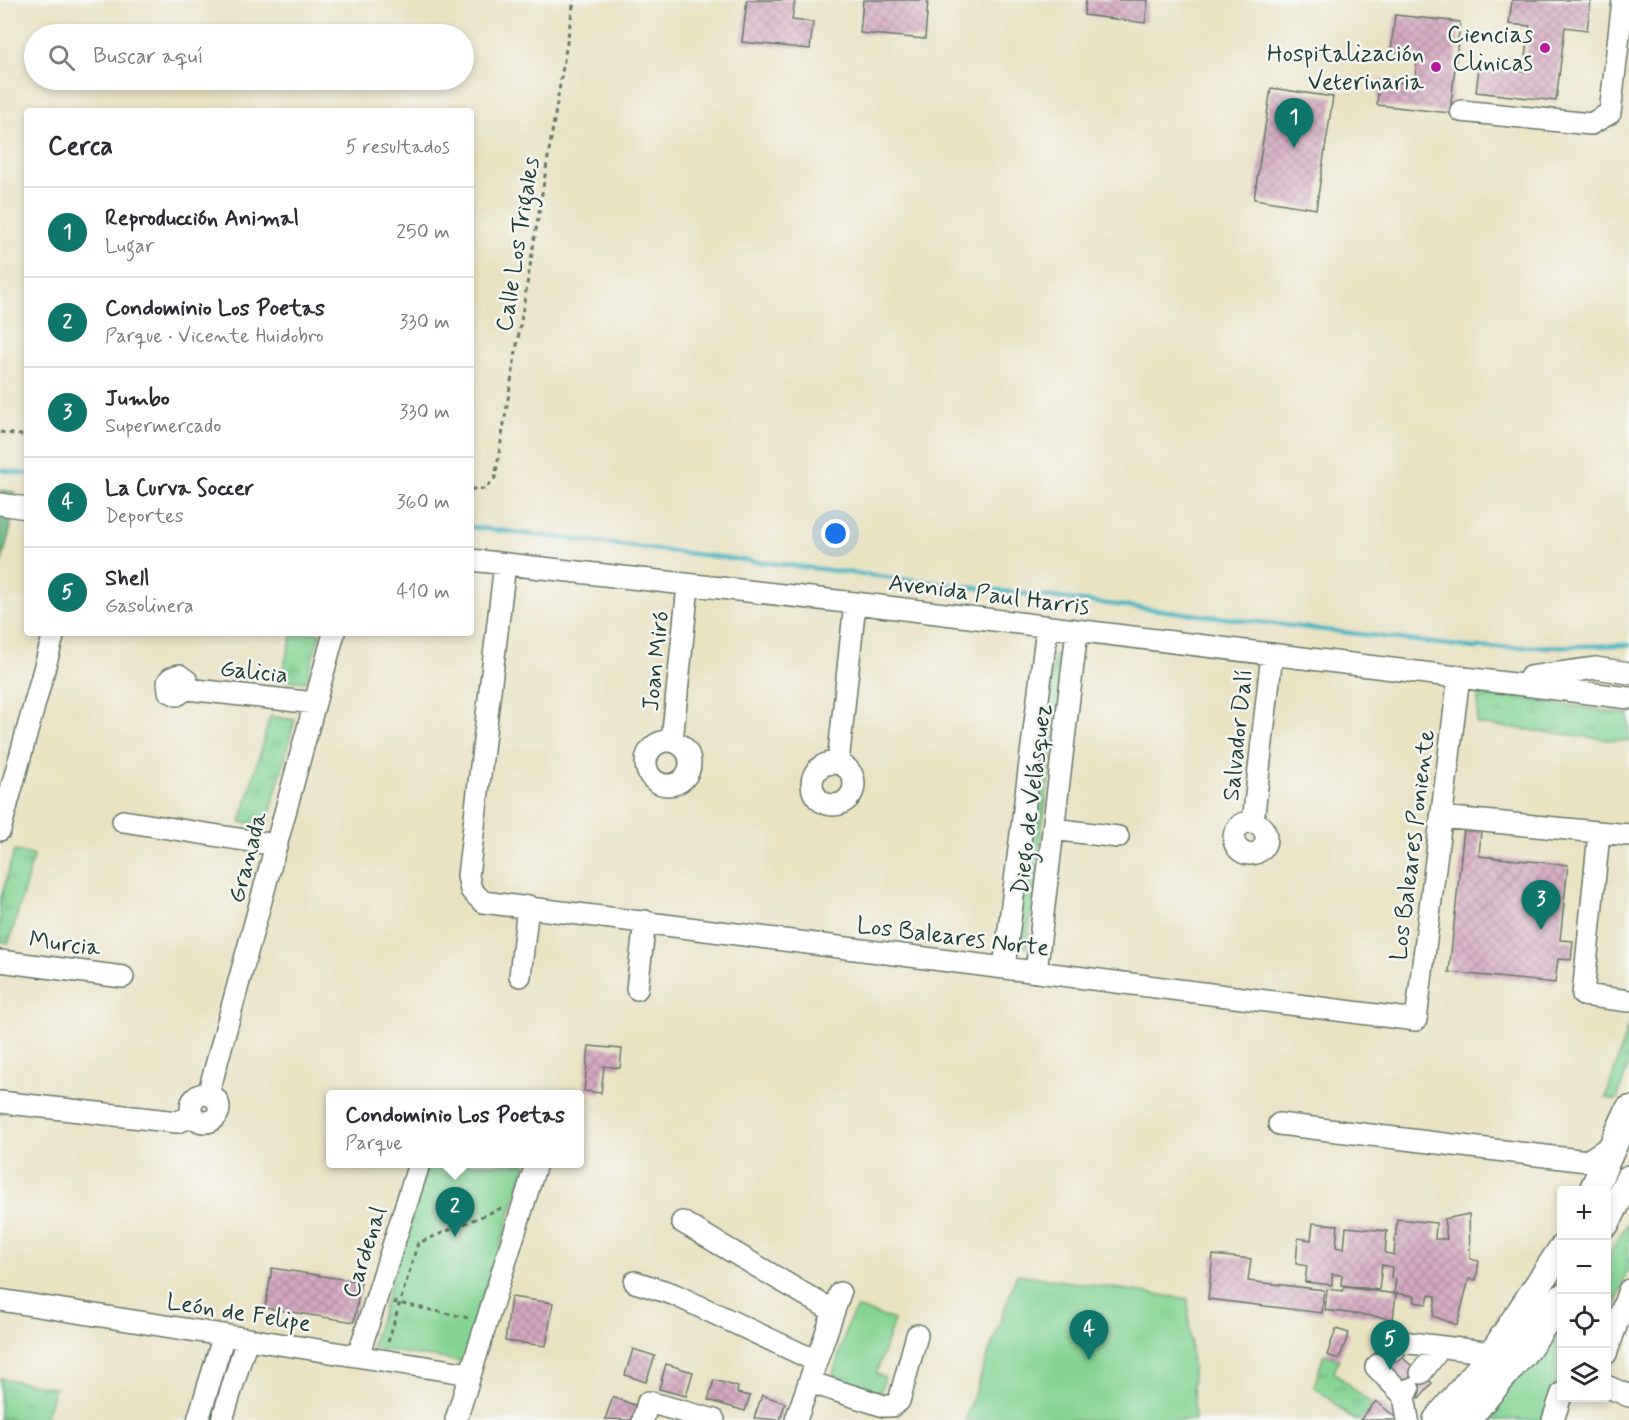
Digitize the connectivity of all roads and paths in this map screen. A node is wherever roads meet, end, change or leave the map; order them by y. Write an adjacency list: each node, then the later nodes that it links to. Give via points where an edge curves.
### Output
1 (574, 0): 6 (path, Calle Los Trigales, via 495,478 485,489)
2 (1623, 0): 3 (street, via 1610,113 1591,124)
3 (1461, 111)
4 (0, 432): 5 (path)
5 (24, 435)
6 (474, 489)
7 (0, 504): 8 (street)
8 (24, 508)
9 (474, 560): 10 (street, Avenida Paul Harris)
10 (505, 564): 11 (street, Avenida Paul Harris); 35 (street, Los Baleares Norte, via 468,876 471,890 483,902)
11 (688, 586): 12 (street, Avenida Paul Harris); 24 (street, Joan Miró)
12 (855, 603): 13 (street, Avenida Paul Harris); 25 (street)
13 (1047, 628): 14 (street, Avenida Paul Harris); 38 (street, Diego de Velásquez)
14 (1077, 631): 17 (street, Avenida Paul Harris); 29 (street, Diego de Velásquez)
15 (53, 636): 30 (street)
16 (333, 636): 23 (street, Granada)
17 (1272, 654): 19 (street, Avenida Paul Harris); 28 (street, Salvador Dalí)
18 (1629, 673): 20 (street, Avenida Paul Harris, via 1596,668)
19 (1459, 676): 20 (street, Avenida Paul Harris); 26 (street, Los Baleares Poniente)
20 (1500, 681): 22 (street, Avenida Paul Harris)
21 (187, 689): 23 (street, Galicia)
22 (1629, 698)
23 (315, 703): 34 (street, Granada)
24 (672, 741)
25 (838, 763)
26 (1441, 817): 31 (street); 44 (street, Los Baleares Poniente)
27 (123, 822): 34 (street)
28 (1253, 822)
29 (1053, 829): 33 (street); 39 (street, Diego de Velásquez)
30 (0, 831)
31 (1599, 833): 32 (street); 43 (street, via 1583,995)
32 (1629, 835)
33 (1118, 837)
34 (277, 844): 45 (street, Granada, via 208,1095 218,1104 214,1118 201,1121 194,1116 177,1122)
35 (528, 906): 36 (street, Los Baleares Norte); 40 (street)
36 (645, 921): 38 (street, Los Baleares Norte); 42 (street)
37 (0, 961): 41 (street, Murcia)
38 (1004, 968): 39 (street, Los Baleares Norte)
39 (1035, 972): 44 (street, Los Baleares Norte)
40 (520, 976)
41 (123, 977)
42 (637, 989)
43 (1629, 1001)
44 (1416, 1020)
45 (0, 1102)
46 (1629, 1110): 48 (main road)
47 (1279, 1124): 48 (street, via 1587,1161)
48 (1616, 1143): 52 (main road)
49 (418, 1168): 59 (street, Cardenal)
50 (535, 1168): 53 (street)
51 (1629, 1179): 54 (main road)
52 (1595, 1186)
53 (525, 1198): 61 (path, via 418,1243); 63 (street)
54 (1611, 1213)
55 (682, 1222): 72 (street, via 837,1302)
56 (1557, 1257): 69 (main road)
57 (635, 1282): 72 (street, via 673,1294)
58 (1629, 1290): 68 (street)
59 (376, 1298): 61 (path); 70 (street, Cardenal)
60 (0, 1300): 64 (street, León de Felipe)
61 (400, 1303): 63 (path); 71 (path)
62 (1557, 1305): 87 (main road)
63 (486, 1322): 73 (street)
64 (224, 1335): 66 (street, León de Felipe); 79 (street)
65 (917, 1335): 74 (street, via 899,1401 892,1407)
66 (247, 1339): 70 (street, León de Felipe); 80 (street)
67 (1441, 1347): 69 (street); 75 (street); 75 (street, via 1402,1342 1376,1367)
68 (1608, 1348)
69 (1493, 1353): 86 (main road)
70 (358, 1356): 71 (street, León de Felipe)
71 (383, 1360): 73 (street, León de Felipe)
72 (816, 1361): 74 (street)
73 (470, 1374): 81 (street)
74 (809, 1382): 84 (street)
75 (1411, 1386): 85 (street)
76 (1611, 1388): 77 (street)
77 (1629, 1396)
78 (1559, 1402): 88 (street)
79 (198, 1420)
80 (222, 1420)
81 (456, 1420)
82 (643, 1420): 83 (street, via 648,1402)
83 (714, 1420)
84 (795, 1420)
85 (1408, 1420)
86 (1437, 1420)
87 (1466, 1420)
88 (1552, 1420)

